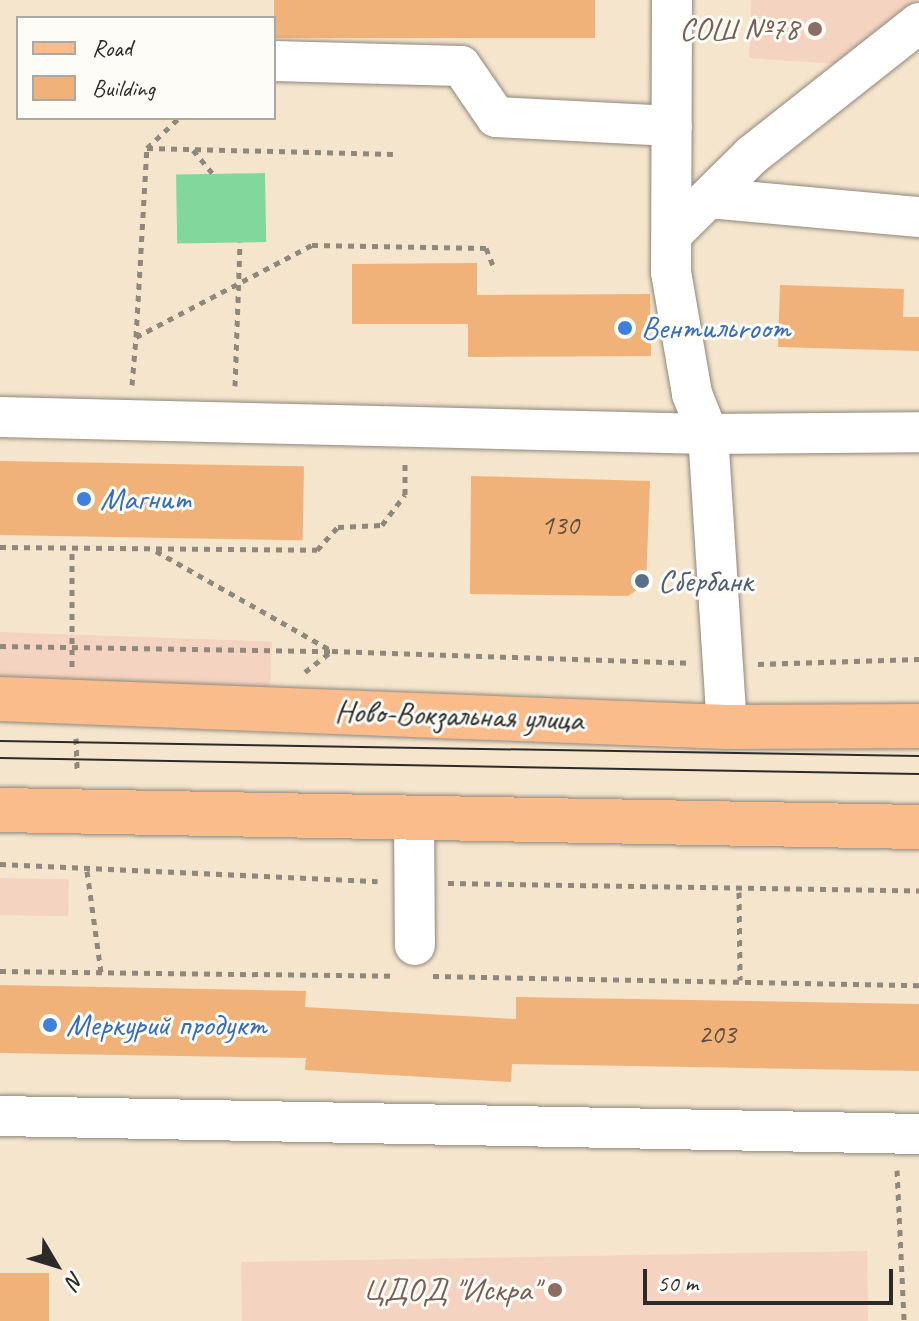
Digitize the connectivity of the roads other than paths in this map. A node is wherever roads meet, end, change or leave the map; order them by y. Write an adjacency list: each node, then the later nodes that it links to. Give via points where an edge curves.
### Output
1 (672, 0): 4 (street)
2 (919, 23): 5 (street)
3 (276, 61): 4 (street, via 461,66 496,117)
4 (672, 126): 7 (street)
5 (709, 198): 6 (street); 7 (street)
6 (919, 217)
7 (672, 234): 10 (street, via 692,394)
8 (0, 417): 10 (street)
9 (919, 432): 10 (street)
10 (708, 434): 13 (street)
11 (0, 699): 13 (main road, Ново-Вокзальная улица)
12 (919, 726): 13 (main road, Ново-Вокзальная улица)
13 (727, 727)
14 (0, 810): 15 (main road)
15 (414, 817): 16 (main road); 17 (street)
16 (919, 827)
17 (413, 966)
18 (0, 1116): 19 (street)
19 (908, 1134)

